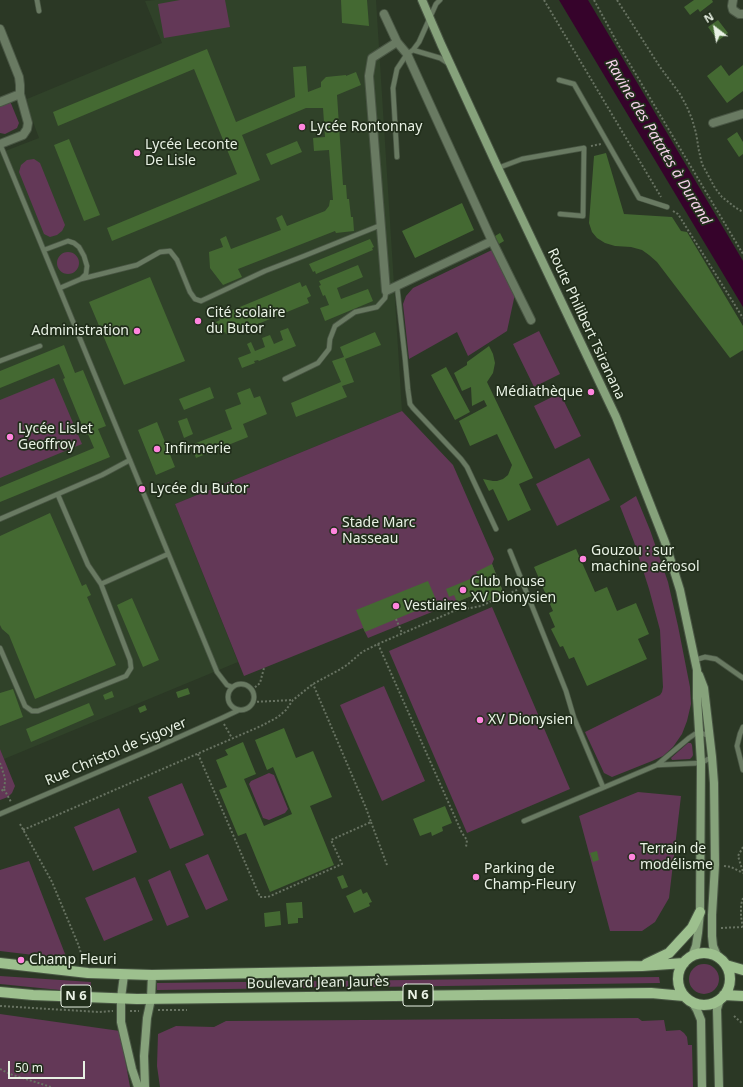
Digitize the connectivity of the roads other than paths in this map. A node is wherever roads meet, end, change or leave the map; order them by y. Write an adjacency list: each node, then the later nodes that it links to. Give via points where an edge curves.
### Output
1 (37, 0): 5 (lane)
2 (422, 0): 8 (main road, Route Philibert Tsiranana)
3 (733, 0): 7 (street, via 733,10)
4 (437, 1): 8 (lane)
5 (39, 11)
6 (384, 14): 10 (street)
7 (743, 14)
8 (430, 18): 11 (lane, via 419,42); 12 (main road, Route Philibert Tsiranana)
9 (0, 29): 14 (street, via 19,76)
10 (397, 42): 11 (street); 23 (street, via 372,58 369,76)
11 (410, 52): 12 (lane, via 440,58); 19 (lane, via 397,69 393,88); 24 (street)
12 (451, 65): 20 (main road, Route Philibert Tsiranana)
13 (559, 80): 21 (lane, via 574,84 639,198)
14 (20, 94): 15 (street); 18 (street, via 28,123 27,129 23,135)
15 (0, 102)
16 (743, 114): 17 (street)
17 (713, 123)
18 (0, 144): 25 (lane)
19 (397, 157)
20 (498, 168): 22 (lane, via 522,159 584,148 583,216); 42 (main road, Route Philibert Tsiranana, via 616,417 647,494 666,542 680,590)
21 (667, 207)
22 (560, 214)
23 (381, 225): 26 (lane, via 265,271 201,300 195,299 190,292 177,260 170,251 160,252 137,265); 29 (street)
24 (492, 240): 27 (street); 30 (street)
25 (44, 250): 26 (lane, via 68,241 74,243 79,247 87,266 86,274); 28 (lane)
26 (81, 279): 28 (lane)
27 (397, 286): 29 (street); 37 (lane, via 410,404 461,458)
28 (60, 288): 34 (lane)
29 (386, 291): 33 (lane, via 385,298 377,307 354,312 335,326 328,349 318,363)
30 (532, 320)
31 (40, 346): 32 (lane)
32 (0, 361)
33 (285, 379)
34 (130, 460): 35 (lane); 39 (lane)
35 (58, 494): 36 (lane); 40 (lane, via 88,565)
36 (0, 519)
37 (496, 529)
38 (510, 551): 54 (lane)
39 (168, 554): 40 (lane); 45 (lane, via 217,672 226,685)
40 (101, 584): 41 (lane, via 130,660 132,668 126,676 38,711 32,711 25,706 20,697)
41 (0, 648)
42 (695, 660): 43 (main road, Route Philibert Tsiranana); 44 (lane, via 716,659)
43 (697, 670): 48 (main road, Route Philibert Tsiranana); 49 (main road, Route Philibert Tsiranana, via 704,688)
44 (743, 678)
45 (232, 687): 46 (lane, via 228,696 233,707); 46 (lane, via 244,684 252,690 254,696 250,707)
46 (239, 710): 55 (lane, Rue Christol de Sigoyer)
47 (743, 727): 53 (lane, via 737,746)
48 (698, 732): 49 (lane); 51 (main road, Route Philibert Tsiranana); 52 (lane)
49 (710, 736): 50 (main road, Route Philibert Tsiranana)
50 (712, 757): 51 (lane); 59 (main road, Route Philibert Tsiranana, via 715,865 712,929 713,946)
51 (701, 763): 52 (lane); 57 (main road, Route Philibert Tsiranana)
52 (658, 766): 54 (lane)
53 (743, 770)
54 (603, 787): 56 (lane)
55 (0, 814)
56 (524, 821)
57 (700, 912): 58 (main road, Route Philibert Tsiranana, via 696,946); 62 (main road, via 692,928 669,953)
58 (692, 956): 59 (main road, via 705,953); 61 (main road)
59 (722, 961): 63 (main road); 68 (main road, via 729,972 730,980)
60 (0, 963): 64 (main road, Boulevard Jean Jaurès / N 6)
61 (684, 963): 62 (main road, Boulevard Jean Jaurès / N 6); 71 (main road, via 678,980)
62 (642, 966): 65 (main road, Boulevard Jean Jaurès / N 6)
63 (743, 970)
64 (124, 975): 65 (main road, Boulevard Jean Jaurès / N 6); 69 (main road)
65 (152, 975): 70 (main road)
66 (0, 992): 69 (main road, Boulevard Jean Jaurès / N 6)
67 (743, 996): 68 (main road, Boulevard Jean Jaurès / N 6)
68 (722, 997): 71 (main road, Boulevard Jean Jaurès / N 6, via 708,1004); 75 (main road, via 718,1009)
69 (121, 998): 70 (main road, Boulevard Jean Jaurès / N 6); 72 (main road, via 121,1022)
70 (151, 999): 71 (main road, Boulevard Jean Jaurès / N 6, via 651,993); 73 (main road, via 144,1056)
71 (688, 999): 74 (main road, via 701,1020)
72 (138, 1087)
73 (145, 1087)
74 (702, 1087)
75 (719, 1087)

